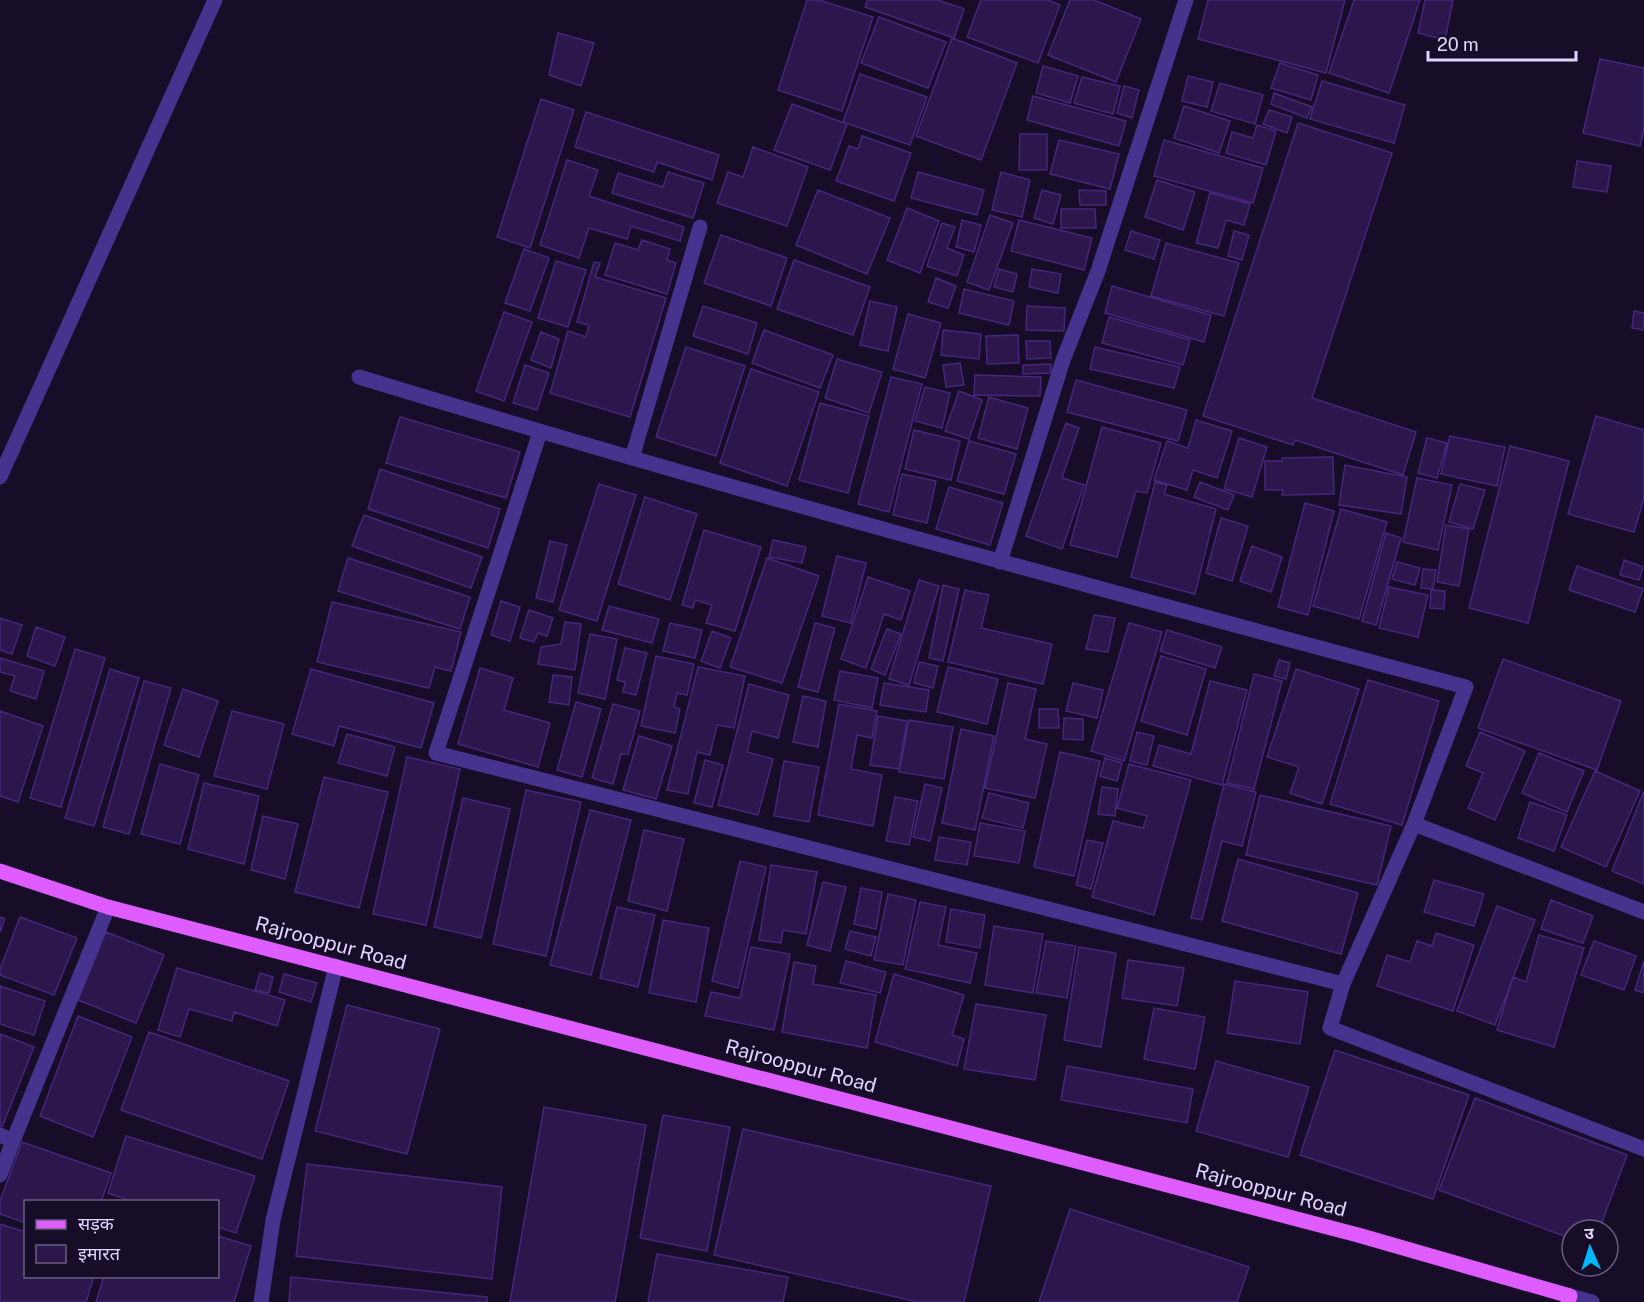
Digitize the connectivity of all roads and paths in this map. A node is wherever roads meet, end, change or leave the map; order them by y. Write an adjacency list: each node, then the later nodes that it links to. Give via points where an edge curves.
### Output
1 (215, 0): 7 (street)
2 (1186, 0): 8 (street, via 1098,271 1063,360)
3 (700, 227): 6 (street)
4 (359, 377): 5 (street)
5 (540, 432): 6 (street); 14 (street, via 436,753)
6 (632, 458): 8 (street)
7 (0, 477)
8 (1000, 562): 9 (street, via 1466,687)
9 (1414, 824): 12 (street); 14 (street)
10 (0, 871): 11 (main road, Rajrooppur Road)
11 (108, 907): 13 (main road, Rajrooppur Road); 15 (street)
12 (1644, 912)
13 (336, 966): 18 (main road, Rajrooppur Road, via 1358,1234); 19 (street, via 273,1220)
14 (1343, 984): 16 (street, via 1330,1028)
15 (6, 1138): 17 (street)
16 (1644, 1149)
17 (0, 1174)
18 (1569, 1299): 20 (street, Rajrooppur Road)
19 (261, 1302)
20 (1592, 1302)

